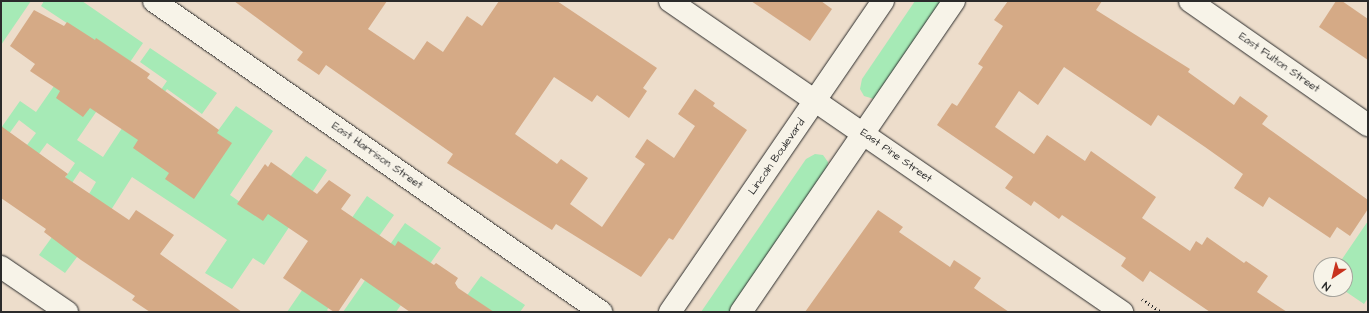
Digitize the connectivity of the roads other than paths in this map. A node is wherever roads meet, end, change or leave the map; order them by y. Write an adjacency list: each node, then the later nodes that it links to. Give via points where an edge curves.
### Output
1 (154, 1): 11 (street, East Harrison Street)
2 (670, 1): 6 (street, East Pine Street)
3 (883, 1): 6 (street, Lincoln Boulevard)
4 (954, 1): 8 (street)
5 (1190, 1): 7 (street, East Fulton Street)
6 (815, 100): 8 (street, East Pine Street); 12 (street, Lincoln Boulevard)
7 (1368, 125)
8 (864, 133): 13 (street); 14 (street, East Pine Street)
9 (1, 267): 10 (street)
10 (67, 312)
11 (601, 312)
12 (670, 312)
13 (742, 312)
14 (1122, 312)

